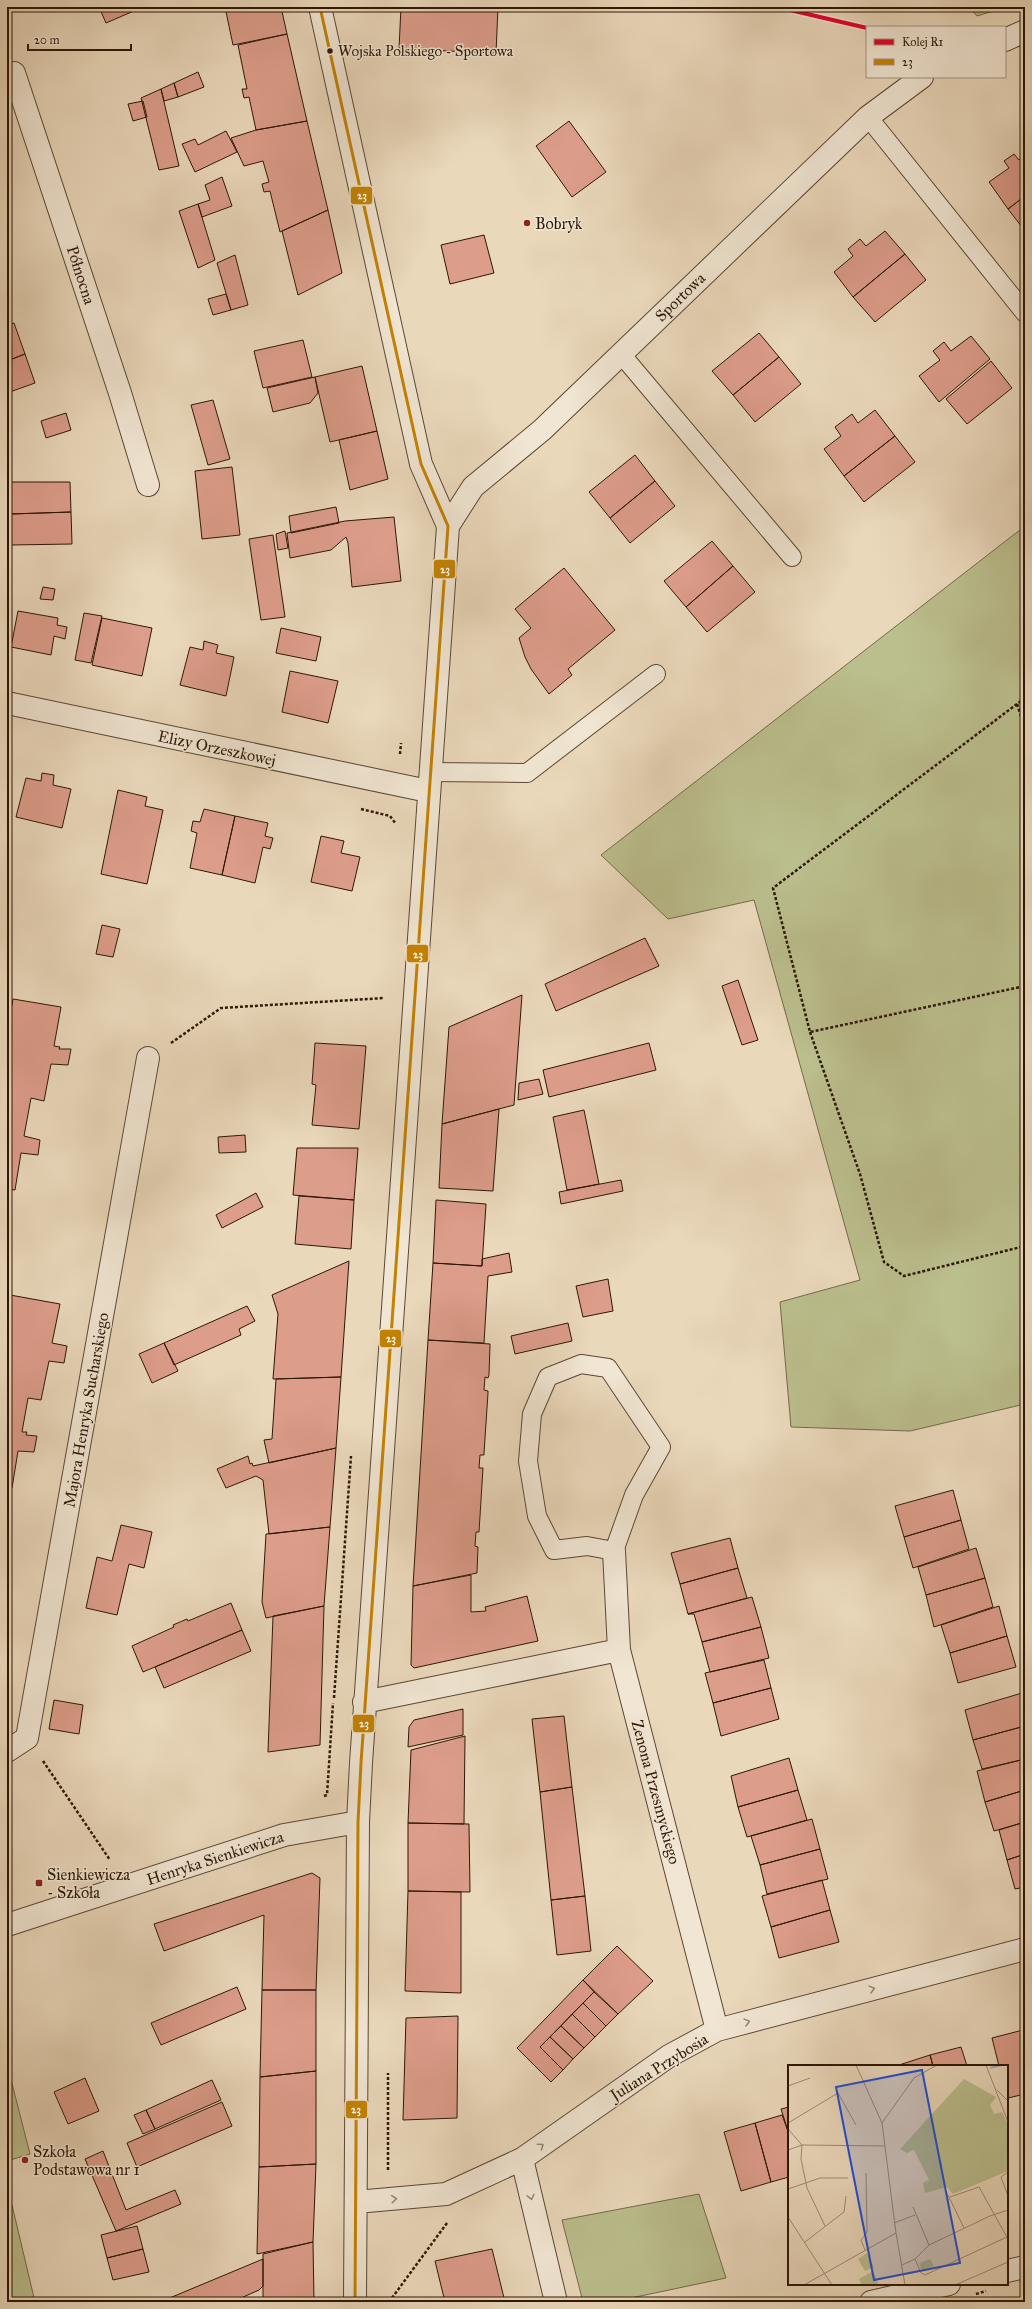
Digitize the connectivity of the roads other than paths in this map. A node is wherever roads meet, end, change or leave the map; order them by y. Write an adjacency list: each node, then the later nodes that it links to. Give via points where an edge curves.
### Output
1 (320, 7): 10 (street, via 421,464)
2 (1025, 32): 3 (street)
3 (1006, 40)
4 (7, 75): 9 (street, Północna, via 14,73 118,386)
5 (921, 78): 6 (street, Sportowa)
6 (868, 117): 7 (lane); 8 (street, Sportowa)
7 (1025, 313)
8 (621, 354): 10 (street, Sportowa, via 542,430 473,487); 11 (lane)
9 (148, 485)
10 (448, 526): 14 (street)
11 (792, 557)
12 (656, 674): 14 (lane, via 527,773)
13 (7, 703): 14 (street, Elizy Orzeszkowej)
14 (428, 782): 18 (street)
15 (148, 1058): 19 (street, Majora Henryka Sucharskiego, via 27,1738)
16 (614, 1551): 16 (lane, via 634,1495 661,1446 608,1368 581,1364 548,1377 532,1414 528,1461 537,1516 554,1550 587,1546); 17 (street, Zenona Przesmyckiego)
17 (619, 1650): 18 (street); 23 (street, Zenona Przesmyckiego)
18 (364, 1702): 20 (street)
19 (7, 1751)
20 (358, 1822): 21 (street, Henryka Sienkiewicza, via 284,1835); 25 (street)
21 (7, 1925)
22 (1025, 1949): 23 (street, Juliana Przybosia, one-way to 22)
23 (717, 2030): 24 (street, Juliana Przybosia, one-way to 23, via 669,2056)
24 (522, 2159): 25 (street, Juliana Przybosia, one-way to 24, via 446,2194); 30 (street, one-way to 30)
25 (356, 2202): 29 (street)
26 (1025, 2267): 27 (street)
27 (1008, 2271)
28 (945, 2285): 31 (street)
29 (355, 2302)
30 (556, 2302)
31 (871, 2302)

